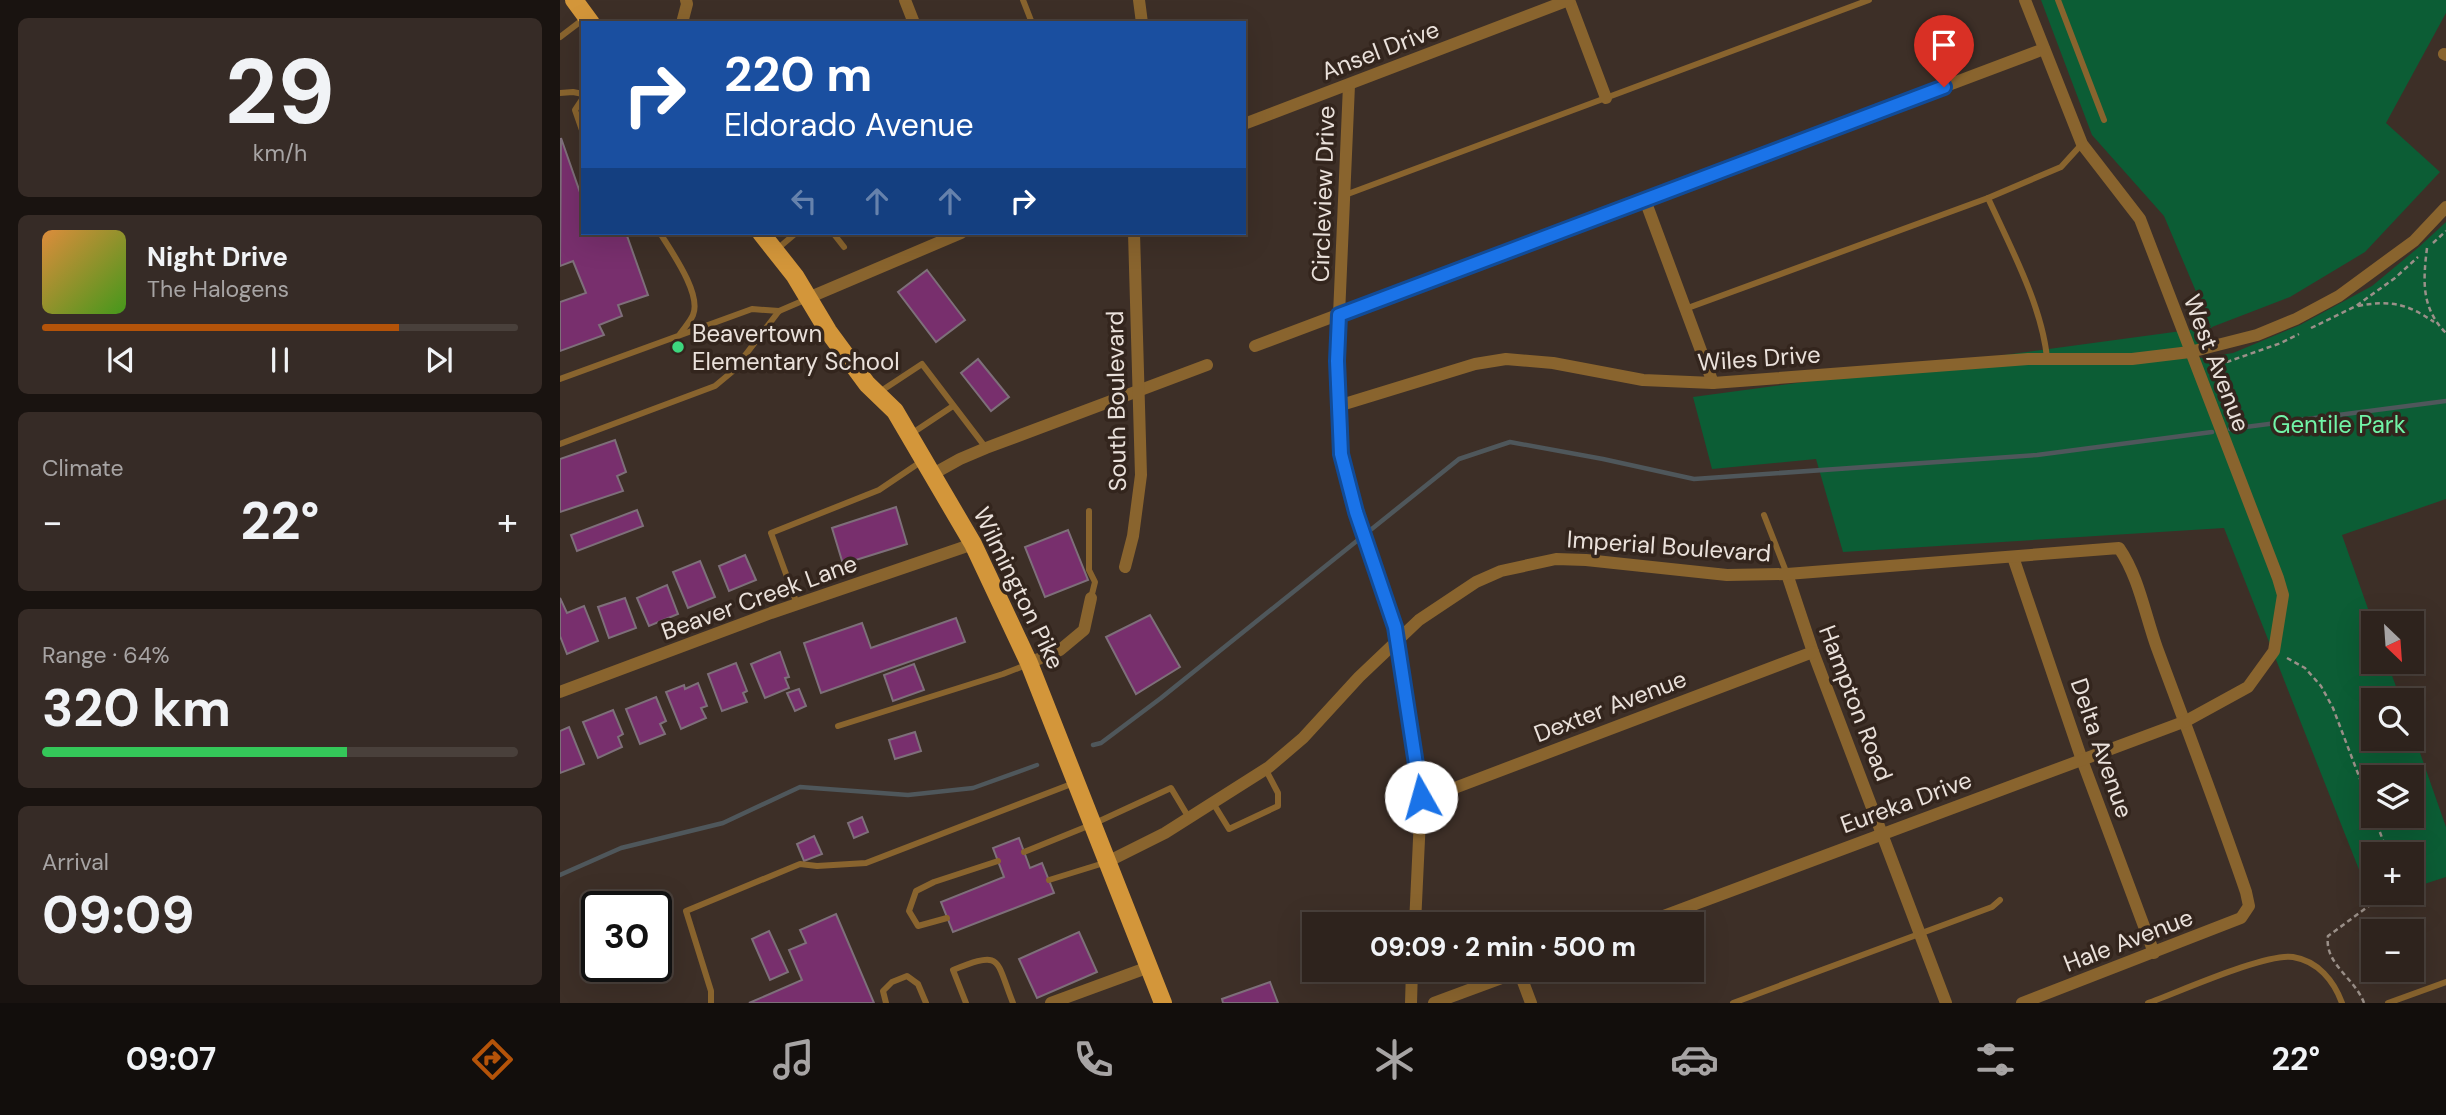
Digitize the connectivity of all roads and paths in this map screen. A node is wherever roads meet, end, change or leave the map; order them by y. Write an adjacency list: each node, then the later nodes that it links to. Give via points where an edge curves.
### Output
1 (574, 0): 10 (main road)
2 (686, 0): 11 (street)
3 (905, 0): 12 (street)
4 (1023, 0): 13 (lane)
5 (1139, 0): 14 (street)
6 (1569, 0): 18 (street, Ansel Drive); 21 (street)
7 (1869, 0): 21 (lane)
8 (2025, 0): 17 (street, West Avenue)
9 (2057, 0): 23 (lane)
10 (589, 20)
11 (683, 21)
12 (913, 21)
13 (1031, 21)
14 (1142, 21)
15 (581, 25): 16 (lane)
16 (560, 37)
17 (2044, 49): 26 (street, West Avenue); 29 (street)
18 (1349, 85): 24 (street, Ansel Drive); 27 (street, Circleview Drive)
19 (560, 93): 20 (lane)
20 (581, 95)
21 (1606, 98): 27 (lane)
22 (581, 100): 25 (lane, via 575,110)
23 (2104, 120)
24 (1246, 123)
25 (581, 127)
26 (2082, 144): 28 (lane, via 2061,167); 49 (street, West Avenue, via 2140,219)
27 (1345, 195): 44 (street, Circleview Drive)
28 (1988, 198): 42 (lane); 50 (lane, via 2038,314)
29 (1645, 200): 42 (street); 44 (street)
30 (2446, 206): 49 (street, Wiles Drive, via 2414,241 2339,296 2257,335)
31 (661, 235): 47 (lane, via 693,295 694,313)
32 (763, 235): 39 (main road, Wilmington Pike)
33 (794, 235): 39 (lane)
34 (835, 235): 37 (lane)
35 (956, 235): 40 (street)
36 (1134, 235): 54 (street, South Boulevard)
37 (844, 247)
38 (2427, 248): 45 (path, via 2425,289)
39 (775, 250): 40 (main road, Wilmington Pike)
40 (808, 298): 43 (lane); 55 (main road, Wilmington Pike)
41 (2356, 306): 45 (path, via 2384,301)
42 (1685, 309): 53 (street)
43 (779, 311): 47 (lane, via 752,309); 59 (lane, via 733,371 715,386)
44 (1339, 315): 48 (street); 57 (street, Circleview Drive)
45 (2437, 323): 46 (path)
46 (2446, 333)
47 (680, 334): 52 (lane)
48 (1255, 346)
49 (2190, 352): 50 (street, Wiles Drive, via 2132,359); 71 (street, West Avenue, via 2283,595)
50 (2047, 358): 53 (street, Wiles Drive)
51 (1208, 365): 54 (street)
52 (560, 379)
53 (1713, 383): 57 (street, Wiles Drive, via 1643,380 1506,359 1475,364)
54 (1138, 393): 60 (street); 66 (street, South Boulevard, via 1141,475)
55 (877, 394): 56 (lane, via 922,364); 58 (main road, Wilmington Pike, via 895,411)
56 (953, 406): 58 (lane); 60 (lane)
57 (1338, 406): 70 (street, Circleview Drive, via 1341,454)
58 (908, 436): 61 (main road, Wilmington Pike)
59 (560, 444)
60 (986, 449): 61 (street)
61 (928, 467): 64 (main road, Wilmington Pike); 69 (lane, via 771,533)
62 (1089, 511): 68 (lane, South Boulevard, via 1089,570 1095,582)
63 (1764, 515): 67 (lane)
64 (973, 544): 69 (street, Beaver Creek Lane); 73 (main road, Wilmington Pike)
65 (2013, 556): 67 (street, Imperial Boulevard); 75 (street, Imperial Boulevard, via 2119,548 2131,569); 77 (street, Delta Avenue)
66 (1125, 567)
67 (1787, 574): 70 (street, Imperial Boulevard, via 1727,575 1586,560 1529,563 1476,582); 72 (street, Hampton Road)
68 (1091, 598): 73 (street, South Boulevard, via 1084,630 1060,650)
69 (797, 604): 74 (street, Beaver Creek Lane)
70 (1396, 641): 78 (street, Imperial Boulevard, via 1303,738); 81 (street, Circleview Drive)
71 (2274, 651): 75 (street, West Avenue, via 2248,687); 80 (path, via 2305,668 2321,686)
72 (1813, 652): 81 (street, Dexter Avenue); 85 (street, Hampton Road)
73 (1029, 663): 76 (lane); 79 (main road, Wilmington Pike)
74 (560, 692)
75 (2186, 721): 77 (street, Eureka Drive); 96 (street, Hale Avenue, via 2249,906 2241,918)
76 (838, 726)
77 (2082, 760): 85 (street, Eureka Drive); 96 (street, Delta Avenue)
78 (1266, 769): 82 (street, Imperial Boulevard); 82 (lane, via 1278,793 1278,806 1229,829)
79 (1076, 782): 84 (main road, Wilmington Pike); 102 (lane, via 866,863 800,864 687,911)
80 (2361, 782)
81 (1421, 797): 92 (street, Circleview Drive)
82 (1213, 803): 83 (street, Imperial Boulevard)
83 (1189, 818): 84 (lane, via 1171,788); 88 (street, Imperial Boulevard)
84 (1093, 824): 86 (lane); 88 (main road, Wilmington Pike)
85 (1882, 833): 93 (street, Eureka Drive); 95 (street, Hampton Road)
86 (1024, 852)
87 (998, 861): 94 (lane, via 916,891 909,911 918,926)
88 (1107, 862): 89 (lane); 97 (main road, Wilmington Pike)
89 (1049, 880)
90 (2000, 900): 95 (lane)
91 (2370, 905): 117 (path, via 2328,936 2326,946)
92 (1416, 912)
93 (1674, 912)
94 (947, 918)
95 (1921, 934): 112 (lane); 113 (street, Hampton Road)
96 (2154, 953): 114 (street, Hale Avenue)
97 (1149, 967): 107 (street); 108 (main road, Wilmington Pike)
98 (1412, 982): 109 (street)
99 (1489, 982): 110 (street)
100 (1525, 982): 111 (street)
101 (2446, 982): 118 (lane)
102 (711, 1003)
103 (886, 1003): 104 (lane, via 883,991 907,976 918,984)
104 (926, 1003)
105 (966, 1003): 106 (lane, via 953,970 989,958 996,961)
106 (1013, 1003)
107 (1051, 1003)
108 (1163, 1003)
109 (1411, 1003)
110 (1434, 1003)
111 (1531, 1003)
112 (1732, 1003)
113 (1946, 1003)
114 (2022, 1003)
115 (2148, 1003): 116 (lane, via 2256,964 2293,957 2331,979)
116 (2342, 1003)
117 (2364, 1003)
118 (2388, 1003)

